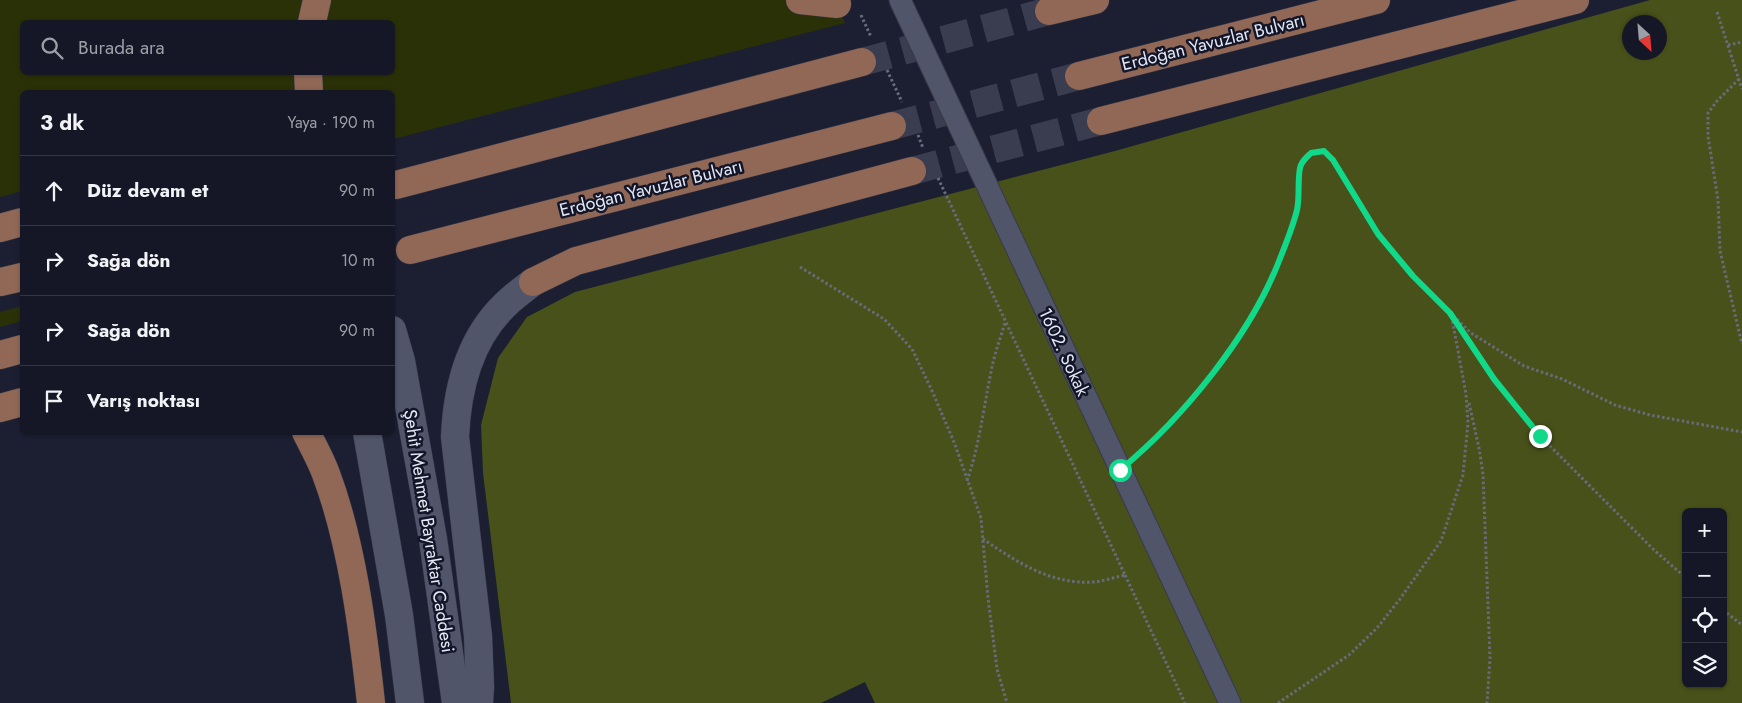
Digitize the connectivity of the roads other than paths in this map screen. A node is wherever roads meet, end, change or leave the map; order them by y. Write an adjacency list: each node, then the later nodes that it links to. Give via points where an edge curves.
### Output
1 (317, 0): 9 (main road)
2 (800, 0): 7 (main road)
3 (900, 0): 34 (street, 1602. Sokak)
4 (1095, 0): 8 (main road)
5 (1376, 0): 12 (main road, Erdoğan Yavuzlar Bulvarı)
6 (1574, 0): 14 (main road)
7 (847, 6)
8 (1049, 11)
9 (312, 20)
10 (874, 56): 17 (main road)
11 (308, 75): 13 (main road)
12 (1080, 76)
13 (309, 90)
14 (1101, 121)
15 (904, 122): 20 (main road, Erdoğan Yavuzlar Bulvarı)
16 (924, 164): 33 (main road, via 576,261 533,282 505,304 486,327 463,378 456,410 455,437 478,636)
17 (396, 185)
18 (20, 223): 19 (main road)
19 (0, 228)
20 (410, 250)
21 (20, 277): 22 (main road)
22 (0, 282)
23 (395, 340): 32 (main road, Şehit Mehmet Bayraktar Caddesi, via 432,539)
24 (20, 350): 25 (main road)
25 (0, 355)
26 (20, 403): 27 (main road)
27 (0, 408)
28 (307, 435): 30 (main road, via 326,473 341,521 356,593)
29 (368, 435): 31 (main road, via 399,615)
30 (371, 703)
31 (410, 703)
32 (456, 703)
33 (479, 703)
34 (1230, 703)

